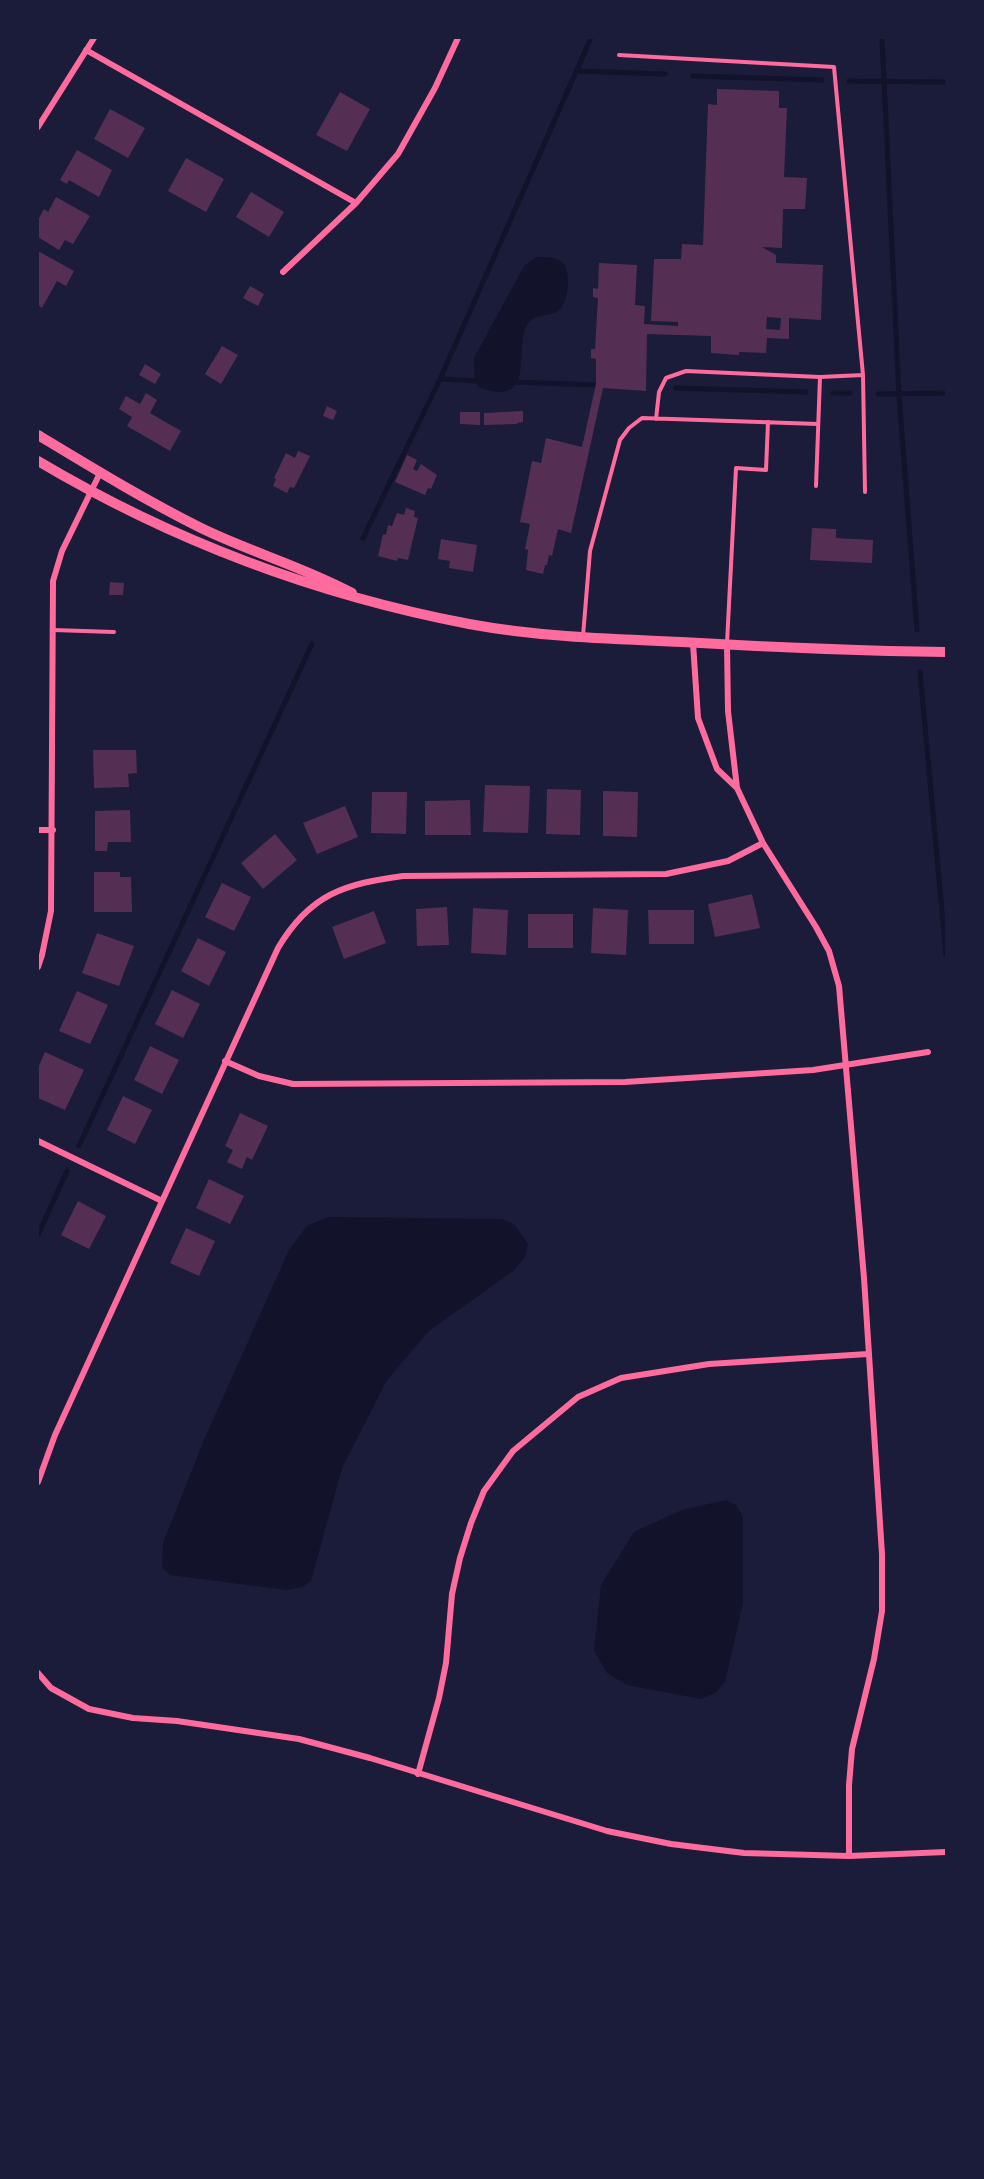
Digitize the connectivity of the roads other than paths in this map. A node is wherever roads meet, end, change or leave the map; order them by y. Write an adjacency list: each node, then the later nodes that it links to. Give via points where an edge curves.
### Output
1 (94, 38): 3 (street)
2 (458, 38): 6 (street, via 398,154)
3 (86, 51): 5 (street); 6 (street)
4 (619, 55): 8 (lane, via 834,67)
5 (38, 128)
6 (356, 203): 7 (street)
7 (284, 272)
8 (863, 375): 9 (lane); 18 (lane)
9 (820, 377): 10 (lane, via 686,371 666,378 659,392); 12 (lane)
10 (656, 419): 11 (lane); 22 (lane, via 642,418 620,440 590,551)
11 (768, 422): 12 (lane); 24 (lane, via 766,470 736,468)
12 (818, 424): 16 (lane)
13 (38, 435): 15 (main road)
14 (38, 461): 17 (main road)
15 (100, 473): 17 (street); 19 (main road, via 201,528 332,582)
16 (816, 486)
17 (90, 492): 19 (main road, via 249,562); 20 (street, via 57,566 53,581)
18 (865, 492)
19 (363, 599): 22 (main road, via 472,624)
20 (53, 630): 21 (lane); 28 (street)
21 (114, 632)
22 (583, 637): 23 (main road)
23 (693, 643): 24 (main road); 26 (street, via 698,718 717,769)
24 (727, 645): 25 (main road); 26 (street, via 728,711)
25 (946, 652)
26 (737, 788): 29 (street)
27 (38, 830): 28 (street)
28 (53, 830): 30 (street, via 51,911)
29 (763, 843): 32 (street, via 728,861 666,874 403,876 348,886 304,912 288,931); 33 (street, via 829,951 839,986)
30 (38, 967)
31 (928, 1052): 33 (street)
32 (225, 1061): 33 (street, via 259,1076 293,1084 351,1085 626,1082 745,1076); 35 (street)
33 (846, 1065): 36 (street)
34 (38, 1141): 35 (street)
35 (162, 1201): 37 (street, via 55,1435)
36 (868, 1354): 39 (street, via 709,1364 621,1378 578,1397 513,1451 484,1491 460,1558 452,1594 446,1663); 41 (street, via 882,1554 882,1611 852,1749)
37 (38, 1482)
38 (38, 1673): 39 (street, via 51,1688 89,1709 299,1739)
39 (418, 1774): 41 (street, via 607,1831 671,1844 744,1853)
40 (946, 1852): 41 (street)
41 (849, 1856)

